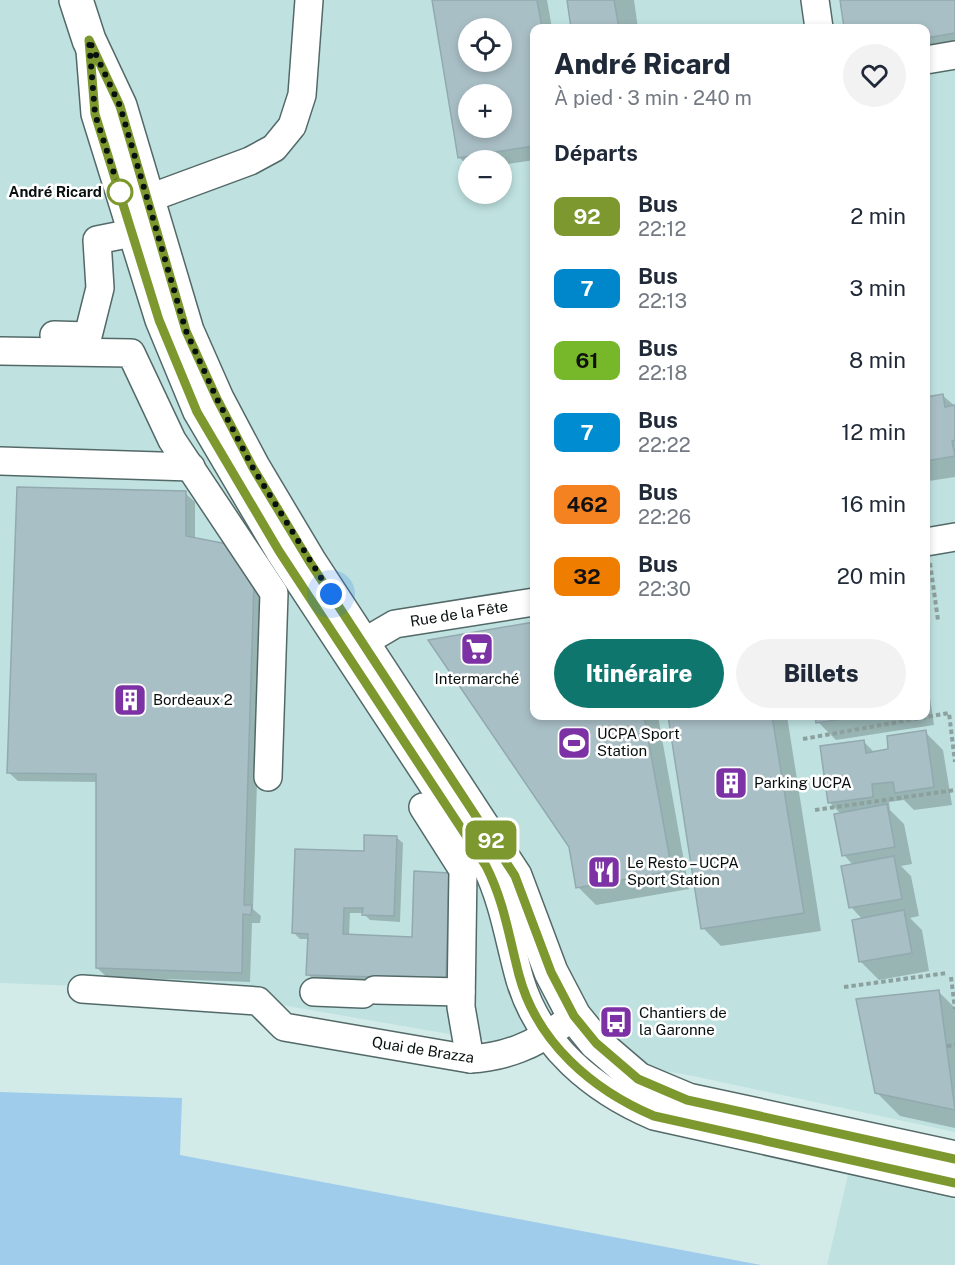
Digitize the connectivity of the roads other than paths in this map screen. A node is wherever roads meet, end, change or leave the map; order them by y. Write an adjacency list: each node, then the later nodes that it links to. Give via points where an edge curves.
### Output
1 (76, 0): 5 (main road)
2 (309, 0): 8 (street, via 302,95 292,126 274,148 250,161)
3 (815, 0): 4 (street)
4 (818, 24)
5 (89, 40): 8 (main road, via 120,106); 9 (street, via 95,114); 17 (main road, via 104,111 172,329 208,409 286,545)
6 (955, 56): 7 (street)
7 (930, 59)
8 (151, 197): 17 (main road, via 186,331 217,399 258,477)
9 (132, 233): 10 (street, via 96,240 100,288 88,336 37,335); 22 (street, via 159,320 197,412 279,551 486,866 500,894 522,983 535,1014)
10 (0, 342)
11 (0, 351): 13 (street, via 131,353 172,440)
12 (0, 461): 13 (street)
13 (191, 468): 18 (street, via 274,593)
14 (955, 537): 15 (street)
15 (930, 541)
16 (530, 603): 17 (street, Rue de la Fête, via 395,624)
17 (362, 643): 22 (main road, via 511,894 532,980); 25 (street, via 523,870 583,1002 615,1042 641,1065 699,1093)
18 (268, 777)
19 (423, 807): 21 (street, via 462,870)
20 (82, 989): 23 (street, Quai de Brazza, via 258,1001 284,1027)
21 (461, 992): 23 (street, via 347,992); 24 (street)
22 (560, 1027): 24 (street, Quai de Brazza, via 528,1046 496,1058); 26 (main road, via 596,1043 638,1079 687,1100); 27 (main road, via 570,1047 604,1080 658,1107 684,1116); 28 (street, via 576,1068 597,1087 654,1116)
23 (334, 1036): 24 (street, Quai de Brazza)
24 (470, 1059)
25 (955, 1148)
26 (955, 1158)
27 (955, 1174)
28 (955, 1183)

